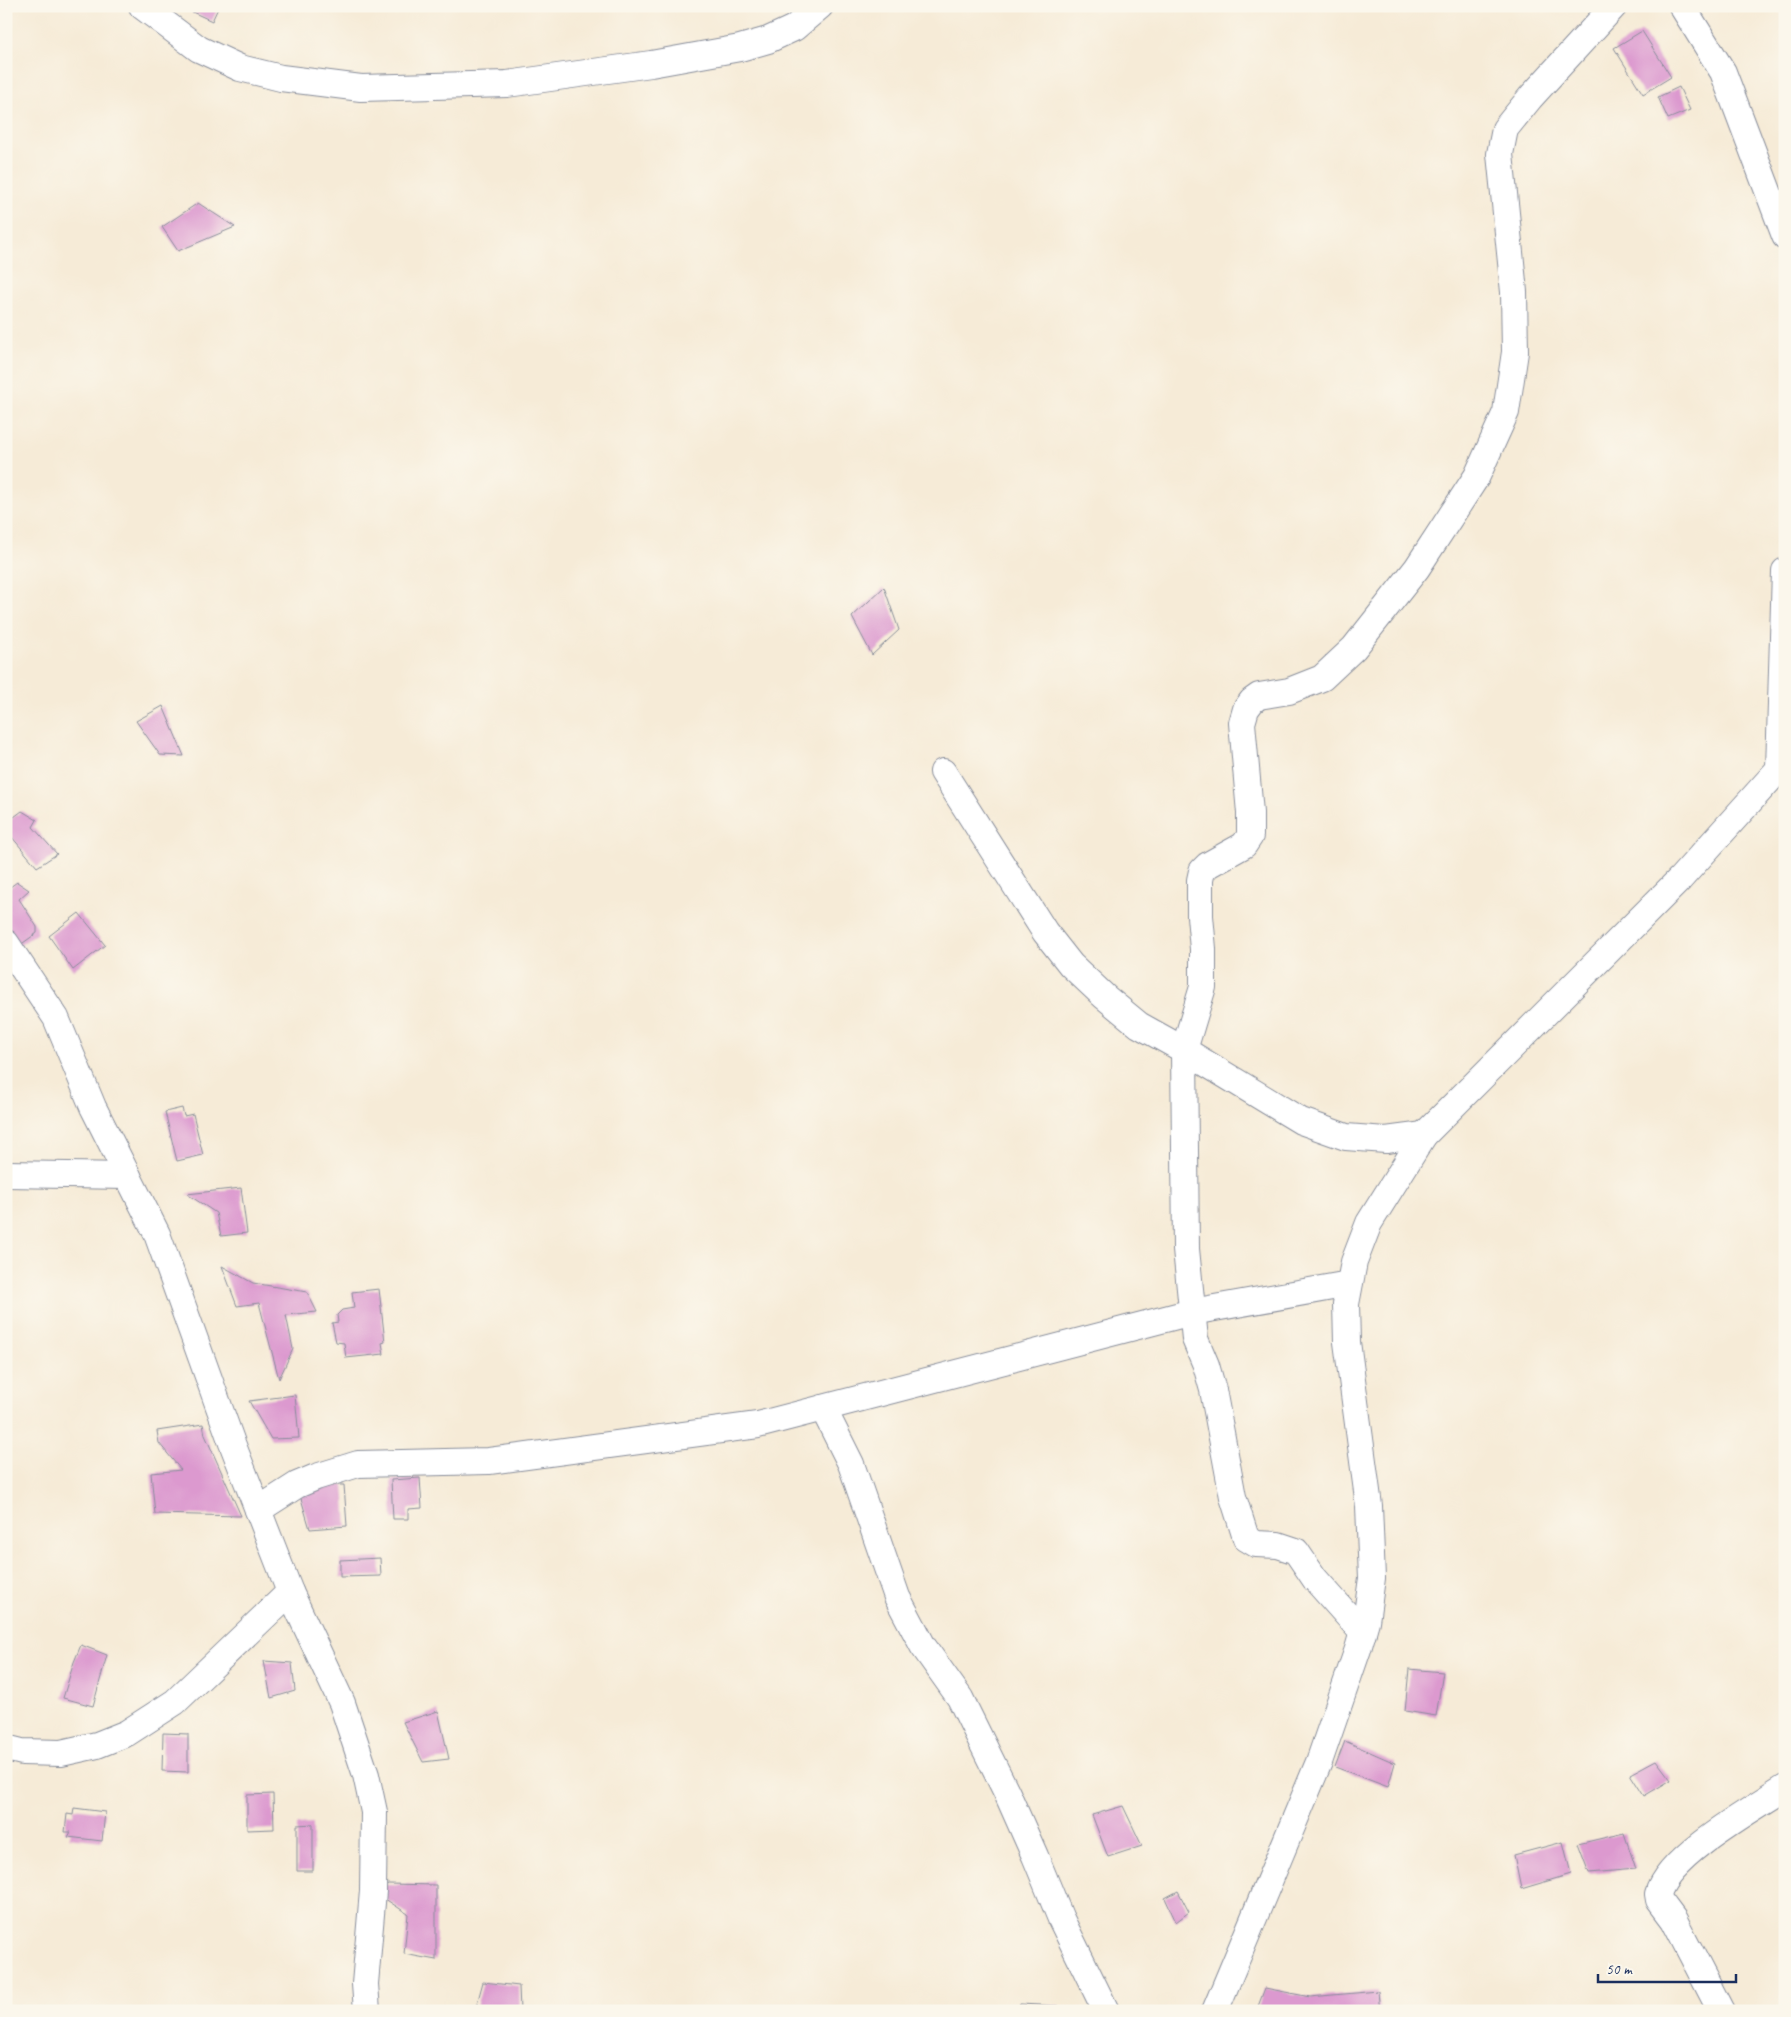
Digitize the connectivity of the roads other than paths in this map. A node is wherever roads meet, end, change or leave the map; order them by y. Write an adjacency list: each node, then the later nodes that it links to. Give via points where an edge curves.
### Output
1 (142, 6): 2 (street, via 199,50 240,68 281,78 362,88 507,84 651,64 768,40 794,28)
2 (820, 6)
3 (1614, 6): 10 (street, via 1530,98 1506,130 1500,154 1514,292 1516,352 1506,412 1477,476 1417,568 1354,648 1322,678 1259,696 1246,709 1242,723 1250,836 1244,845 1202,871 1203,987)
4 (1682, 6): 5 (street, via 1723,72)
5 (1785, 236)
6 (1785, 571): 7 (street)
7 (1782, 768): 11 (street, via 1680,879)
8 (943, 772): 10 (street, via 1045,932 1071,965 1139,1025)
9 (6, 943): 13 (street, via 56,1018 93,1107)
10 (1184, 1050): 11 (street, via 1301,1121 1346,1137 1386,1140); 15 (street, via 1186,1249)
11 (1424, 1135): 14 (street, via 1369,1223 1354,1262)
12 (6, 1174): 13 (street)
13 (128, 1176): 17 (street, via 157,1234)
14 (1350, 1284): 15 (street); 19 (street, via 1346,1304 1347,1342 1369,1506 1372,1578)
15 (1192, 1312): 16 (street); 19 (street, via 1195,1339 1213,1390 1233,1496 1246,1538 1256,1544 1278,1545 1296,1551 1315,1580)
16 (823, 1408): 17 (street, via 758,1425 489,1461 358,1464 297,1485); 23 (street, via 852,1464 897,1597 923,1646 960,1698 1007,1792 1061,1919)
17 (258, 1510): 18 (street)
18 (290, 1592): 20 (street, via 175,1702 127,1733 97,1745 61,1753 22,1752); 22 (street, via 342,1702 366,1775 374,1812 373,1891 365,1984)
19 (1363, 1633): 24 (street, via 1319,1762)
20 (6, 1748)
21 (1785, 1788): 25 (street, via 1705,1840 1667,1877 1658,1894)
22 (367, 2011)
23 (1106, 2011)
24 (1215, 2011)
25 (1721, 2011)

